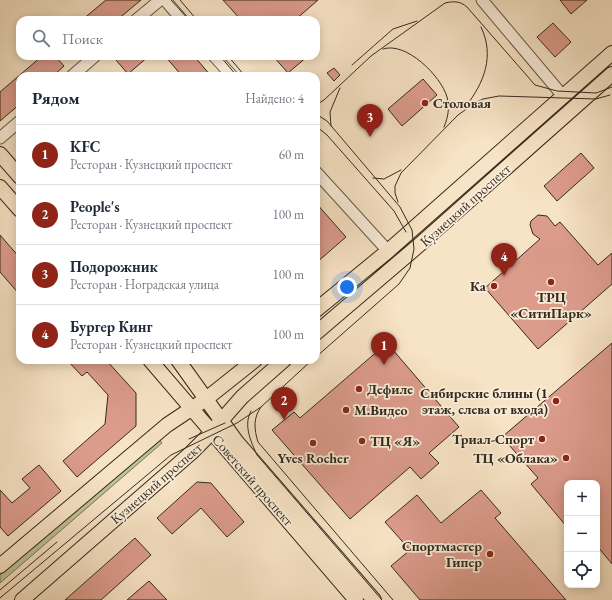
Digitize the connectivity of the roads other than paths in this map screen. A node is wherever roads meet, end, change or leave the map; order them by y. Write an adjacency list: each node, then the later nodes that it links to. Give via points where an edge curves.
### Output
1 (160, 0): 4 (street)
2 (165, 0): 5 (street)
3 (482, 0): 12 (street)
4 (141, 16)
5 (179, 16)
6 (612, 53): 12 (main road, Кузнецкий проспект)
7 (90, 60): 9 (street)
8 (218, 60): 10 (street)
9 (77, 72)
10 (228, 72)
11 (612, 74): 22 (main road, Кузнецкий проспект)
12 (563, 96): 20 (main road, Кузнецкий проспект)
13 (16, 124): 14 (street)
14 (0, 138)
15 (0, 154): 16 (main road)
16 (16, 172)
17 (320, 176): 20 (street)
18 (0, 187): 19 (main road)
19 (16, 205)
20 (388, 251): 21 (main road, Кузнецкий проспект)
21 (320, 307)
22 (320, 330)
23 (153, 364): 28 (main road, Советский проспект)
24 (181, 364): 27 (main road, Советский проспект)
25 (250, 364): 27 (main road)
26 (279, 364): 29 (main road, Кузнецкий проспект)
27 (206, 399): 28 (main road); 29 (main road, Советский проспект)
28 (191, 410): 30 (main road, Советский проспект); 31 (main road, via 167,425)
29 (221, 421): 30 (main road, Кузнецкий проспект); 34 (main road, Советский проспект)
30 (211, 432): 32 (main road, Кузнецкий проспект); 33 (main road, Советский проспект)
31 (0, 566)
32 (22, 600)
33 (356, 600)
34 (374, 600)

